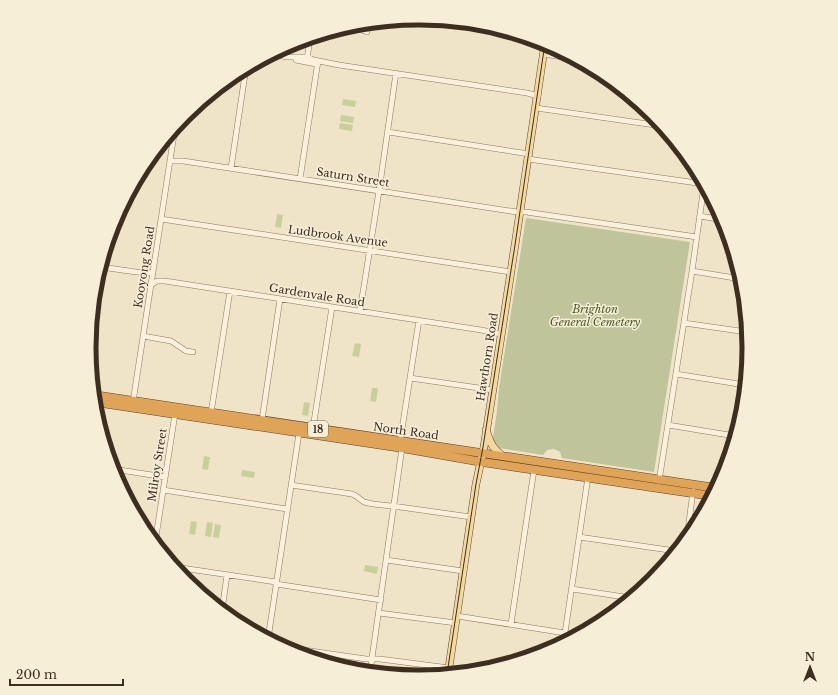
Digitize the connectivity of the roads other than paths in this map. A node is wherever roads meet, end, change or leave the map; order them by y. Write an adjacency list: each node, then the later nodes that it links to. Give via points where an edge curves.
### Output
1 (362, 30): 2 (street)
2 (367, 32)
3 (309, 44): 8 (street)
4 (545, 51): 5 (main road, Hawthorn Road)
5 (544, 54): 7 (street); 12 (main road, Hawthorn Road)
6 (281, 56): 8 (street)
7 (557, 56)
8 (307, 59): 9 (street)
9 (317, 62): 10 (street); 20 (street)
10 (396, 73): 12 (street); 15 (street)
11 (245, 76): 19 (street)
12 (538, 94): 13 (main road, Hawthorn Road)
13 (536, 108): 14 (street); 17 (main road, Hawthorn Road)
14 (652, 125)
15 (388, 132): 17 (street); 22 (street)
16 (173, 139): 18 (street, Kooyong Road)
17 (529, 156): 21 (street); 24 (main road, Hawthorn Road)
18 (170, 159): 19 (street, Saturn Street); 26 (street, Kooyong Road)
19 (231, 168): 20 (street, Saturn Street)
20 (300, 179): 22 (street, Saturn Street)
21 (697, 184)
22 (379, 192): 24 (street, Saturn Street); 29 (street)
23 (703, 195): 25 (street)
24 (521, 212): 28 (street, Saturn Street); 31 (main road, Hawthorn Road)
25 (700, 216): 27 (street); 28 (street)
26 (161, 219): 29 (street, Ludbrook Avenue); 33 (street, Kooyong Road)
27 (714, 219)
28 (697, 236): 32 (street)
29 (370, 250): 31 (street, Ludbrook Avenue); 39 (street)
30 (106, 267): 33 (street)
31 (511, 272): 43 (main road, Hawthorn Road)
32 (692, 272): 34 (street); 41 (street)
33 (153, 274): 35 (street, Kooyong Road)
34 (734, 278)
35 (151, 285): 36 (street, Gardenvale Road, via 157,281 165,281); 44 (street, Kooyong Road)
36 (230, 291): 37 (street, Gardenvale Road); 53 (street)
37 (280, 299): 38 (street, Gardenvale Road); 56 (street)
38 (332, 307): 39 (street, Gardenvale Road); 58 (street)
39 (360, 311): 40 (street, Gardenvale Road)
40 (419, 320): 43 (street, Gardenvale Road); 47 (street)
41 (684, 323): 42 (street); 46 (street)
42 (741, 331)
43 (502, 332): 49 (main road, Hawthorn Road)
44 (143, 336): 45 (street, via 170,341); 52 (street, Kooyong Road)
45 (193, 352)
46 (676, 374): 48 (street); 57 (street)
47 (410, 378): 49 (street); 62 (street)
48 (740, 383)
49 (493, 390): 59 (main road, Hawthorn Road)
50 (100, 397): 52 (highway, North Road / 18)
51 (102, 403): 52 (highway, North Road / 18)
52 (132, 405): 53 (highway, North Road / 18); 54 (highway, North Road / 18)
53 (211, 413): 55 (highway, North Road / 18)
54 (175, 414): 55 (highway, North Road / 18); 69 (street, Milroy Street)
55 (236, 420): 56 (highway, North Road / 18); 60 (highway, North Road / 18)
56 (262, 420): 58 (highway, North Road / 18)
57 (668, 425): 61 (street); 71 (street)
58 (313, 428): 62 (highway, North Road / 18)
59 (486, 430): 63 (main road, Hawthorn Road); 65 (main road, via 492,446)
60 (299, 433): 62 (highway, North Road / 18); 72 (street)
61 (730, 435)
62 (401, 445): 64 (highway, North Road / 18); 77 (street)
63 (483, 453): 64 (highway, North Road / 18); 65 (highway, North Road / 18); 66 (main road, Hawthorn Road)
64 (457, 454): 66 (highway, North Road / 18)
65 (504, 456): 71 (highway, North Road / 18)
66 (481, 462): 68 (highway, North Road / 18); 79 (main road, Hawthorn Road)
67 (121, 470): 69 (street)
68 (534, 470): 70 (highway, North Road / 18); 95 (street)
69 (165, 477): 75 (street, Milroy Street)
70 (588, 477): 71 (highway, North Road / 18); 82 (street)
71 (658, 483): 74 (highway, North Road / 18)
72 (291, 485): 77 (street, via 352,494 369,504); 78 (street)
73 (709, 488): 74 (highway, North Road / 18)
74 (694, 489): 76 (highway, North Road / 18); 80 (street)
75 (163, 490): 78 (street); 81 (street, Milroy Street)
76 (706, 494)
77 (394, 506): 79 (street); 84 (street)
78 (287, 509): 88 (street)
79 (472, 517): 86 (main road, Hawthorn Road)
80 (689, 524)
81 (156, 534)
82 (579, 537): 83 (street); 89 (street)
83 (670, 550)
84 (386, 560): 86 (street); 91 (street)
85 (184, 568): 87 (street)
86 (463, 571): 94 (main road, Hawthorn Road)
87 (227, 575): 88 (street); 92 (street)
88 (276, 583): 91 (street); 96 (street)
89 (572, 589): 90 (street); 97 (street)
90 (623, 597)
91 (381, 600): 93 (street)
92 (223, 603)
93 (378, 613): 94 (street); 99 (street)
94 (456, 620): 95 (street); 101 (main road, Hawthorn Road)
95 (511, 624): 97 (street)
96 (269, 633)
97 (565, 633)
98 (310, 651): 99 (street)
99 (372, 658): 100 (street); 102 (street)
100 (371, 666)
101 (448, 668)
102 (437, 669)

